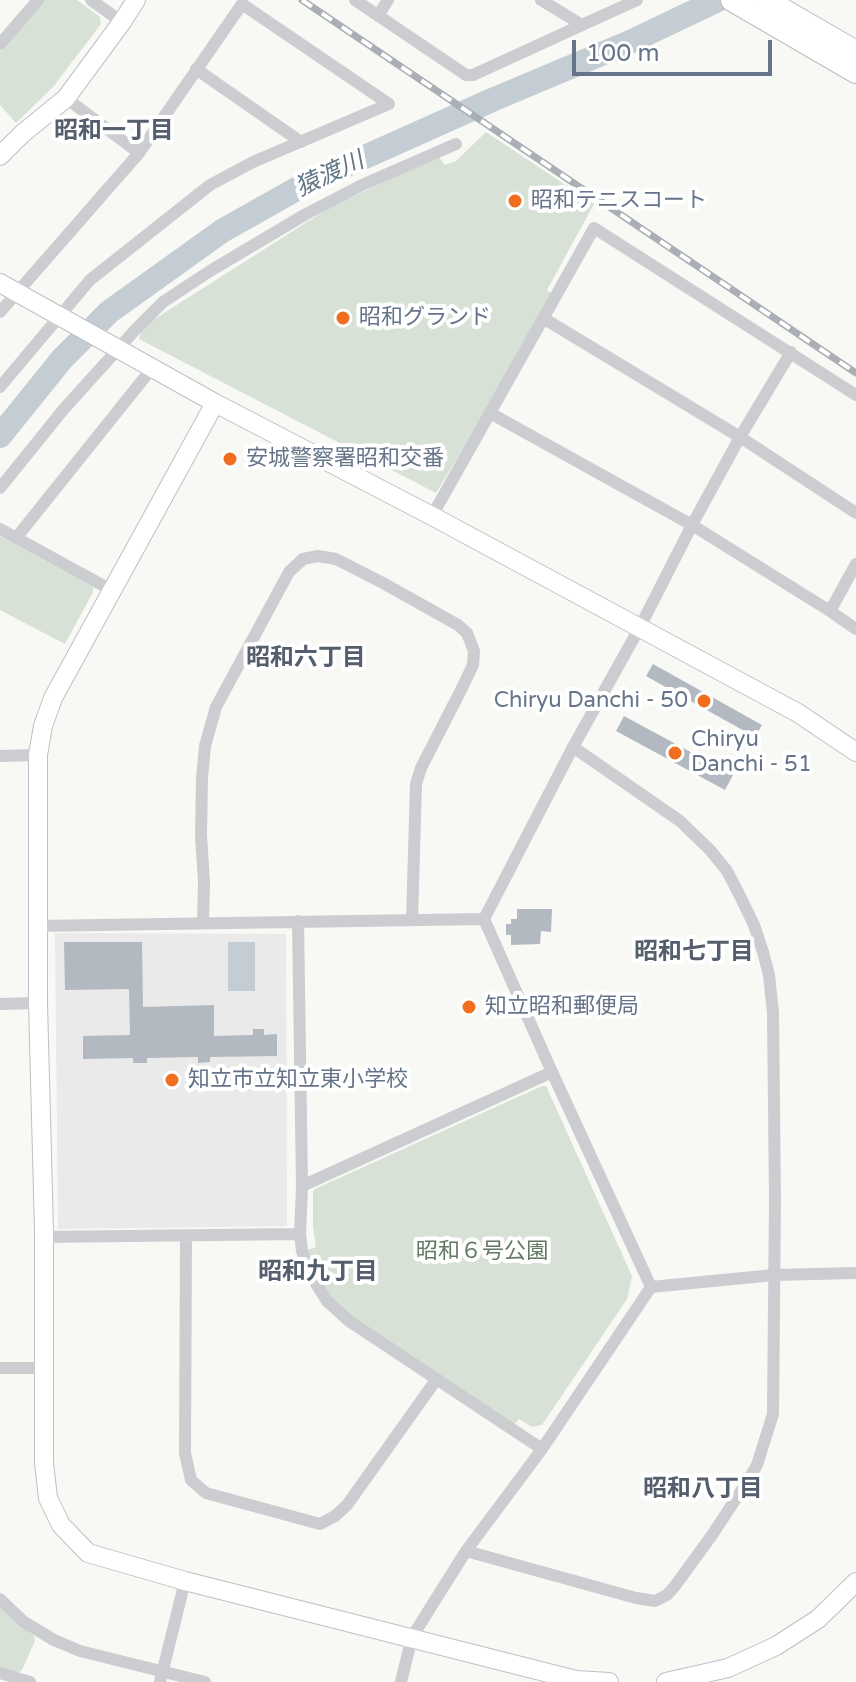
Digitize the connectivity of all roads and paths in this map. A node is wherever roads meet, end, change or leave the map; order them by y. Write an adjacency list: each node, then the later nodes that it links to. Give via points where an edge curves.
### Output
1 (38, 0): 13 (street)
2 (91, 0): 11 (street)
3 (136, 0): 11 (street)
4 (355, 0): 10 (street)
5 (388, 0): 10 (street)
6 (541, 0): 12 (street)
7 (637, 0): 12 (street)
8 (732, 0): 9 (highway)
9 (766, 7): 14 (highway); 16 (highway)
10 (378, 16): 12 (street, via 466,75)
11 (122, 22): 17 (street)
12 (582, 25)
13 (2, 38)
14 (856, 52)
15 (196, 69): 18 (street); 18 (street, via 242,4 389,104); 20 (street)
16 (856, 72)
17 (66, 98): 20 (street); 21 (street)
18 (301, 142): 25 (street, via 210,185 90,280)
19 (456, 144): 27 (street, via 362,185 221,264 163,302)
20 (139, 153): 23 (street)
21 (0, 156)
22 (0, 283): 23 (street)
23 (18, 293): 24 (street); 25 (street)
24 (0, 312)
25 (62, 318): 27 (street); 30 (street)
26 (543, 318): 28 (street, via 594,228); 33 (street); 34 (street)
27 (115, 347): 29 (street); 35 (street)
28 (791, 352): 31 (street); 34 (street)
29 (153, 367): 32 (street); 40 (street)
30 (0, 387)
31 (856, 395)
32 (215, 403): 37 (street); 42 (street)
33 (490, 413): 37 (street); 38 (street)
34 (740, 437): 36 (street); 38 (street)
35 (0, 488)
36 (856, 513)
37 (432, 516): 44 (street)
38 (692, 525): 43 (street); 44 (street)
39 (0, 529): 40 (street)
40 (16, 538): 42 (street)
41 (856, 564): 43 (street)
42 (113, 591): 48 (street, via 53,698)
43 (830, 611): 45 (street)
44 (640, 627): 46 (street); 47 (street, via 798,713)
45 (856, 629)
46 (573, 747): 50 (street); 63 (street, via 680,821 710,850 727,871 754,925 769,975 773,1013)
47 (856, 752)
48 (38, 755): 49 (street); 54 (street)
49 (0, 756)
50 (484, 919): 51 (street); 57 (street)
51 (412, 920): 52 (street); 53 (street, via 416,784 473,665 474,651 458,625 336,559 318,556 303,559 289,572 216,707 202,778)
52 (298, 921): 53 (street); 58 (street)
53 (203, 922): 54 (street)
54 (37, 926): 55 (street)
55 (38, 1003): 56 (street); 60 (street)
56 (0, 1004)
57 (552, 1072): 58 (street); 64 (street)
58 (302, 1186): 59 (street)
59 (300, 1234): 61 (street); 67 (street, via 310,1274 327,1301)
60 (42, 1237): 61 (street); 66 (street)
61 (186, 1237): 67 (street, via 185,1453 191,1480 206,1493 320,1524 347,1505)
62 (856, 1273): 63 (street)
63 (774, 1275): 64 (street); 69 (street, via 770,1427 747,1482 667,1595 655,1601 636,1598)
64 (651, 1287): 68 (street)
65 (0, 1368): 66 (street)
66 (43, 1368): 70 (street, via 48,1498 61,1525 88,1553)
67 (436, 1380): 68 (street)
68 (542, 1449): 69 (street)
69 (466, 1551): 73 (street)
70 (185, 1581): 73 (street); 75 (street)
71 (856, 1582): 80 (street, via 818,1619 776,1646 728,1668)
72 (0, 1599): 75 (street, via 54,1640)
73 (412, 1637): 78 (street); 79 (street, via 576,1680)
74 (0, 1673): 76 (street)
75 (161, 1677): 77 (street)
76 (30, 1682)
77 (205, 1682)
78 (401, 1682)
79 (609, 1682)
80 (669, 1682)

